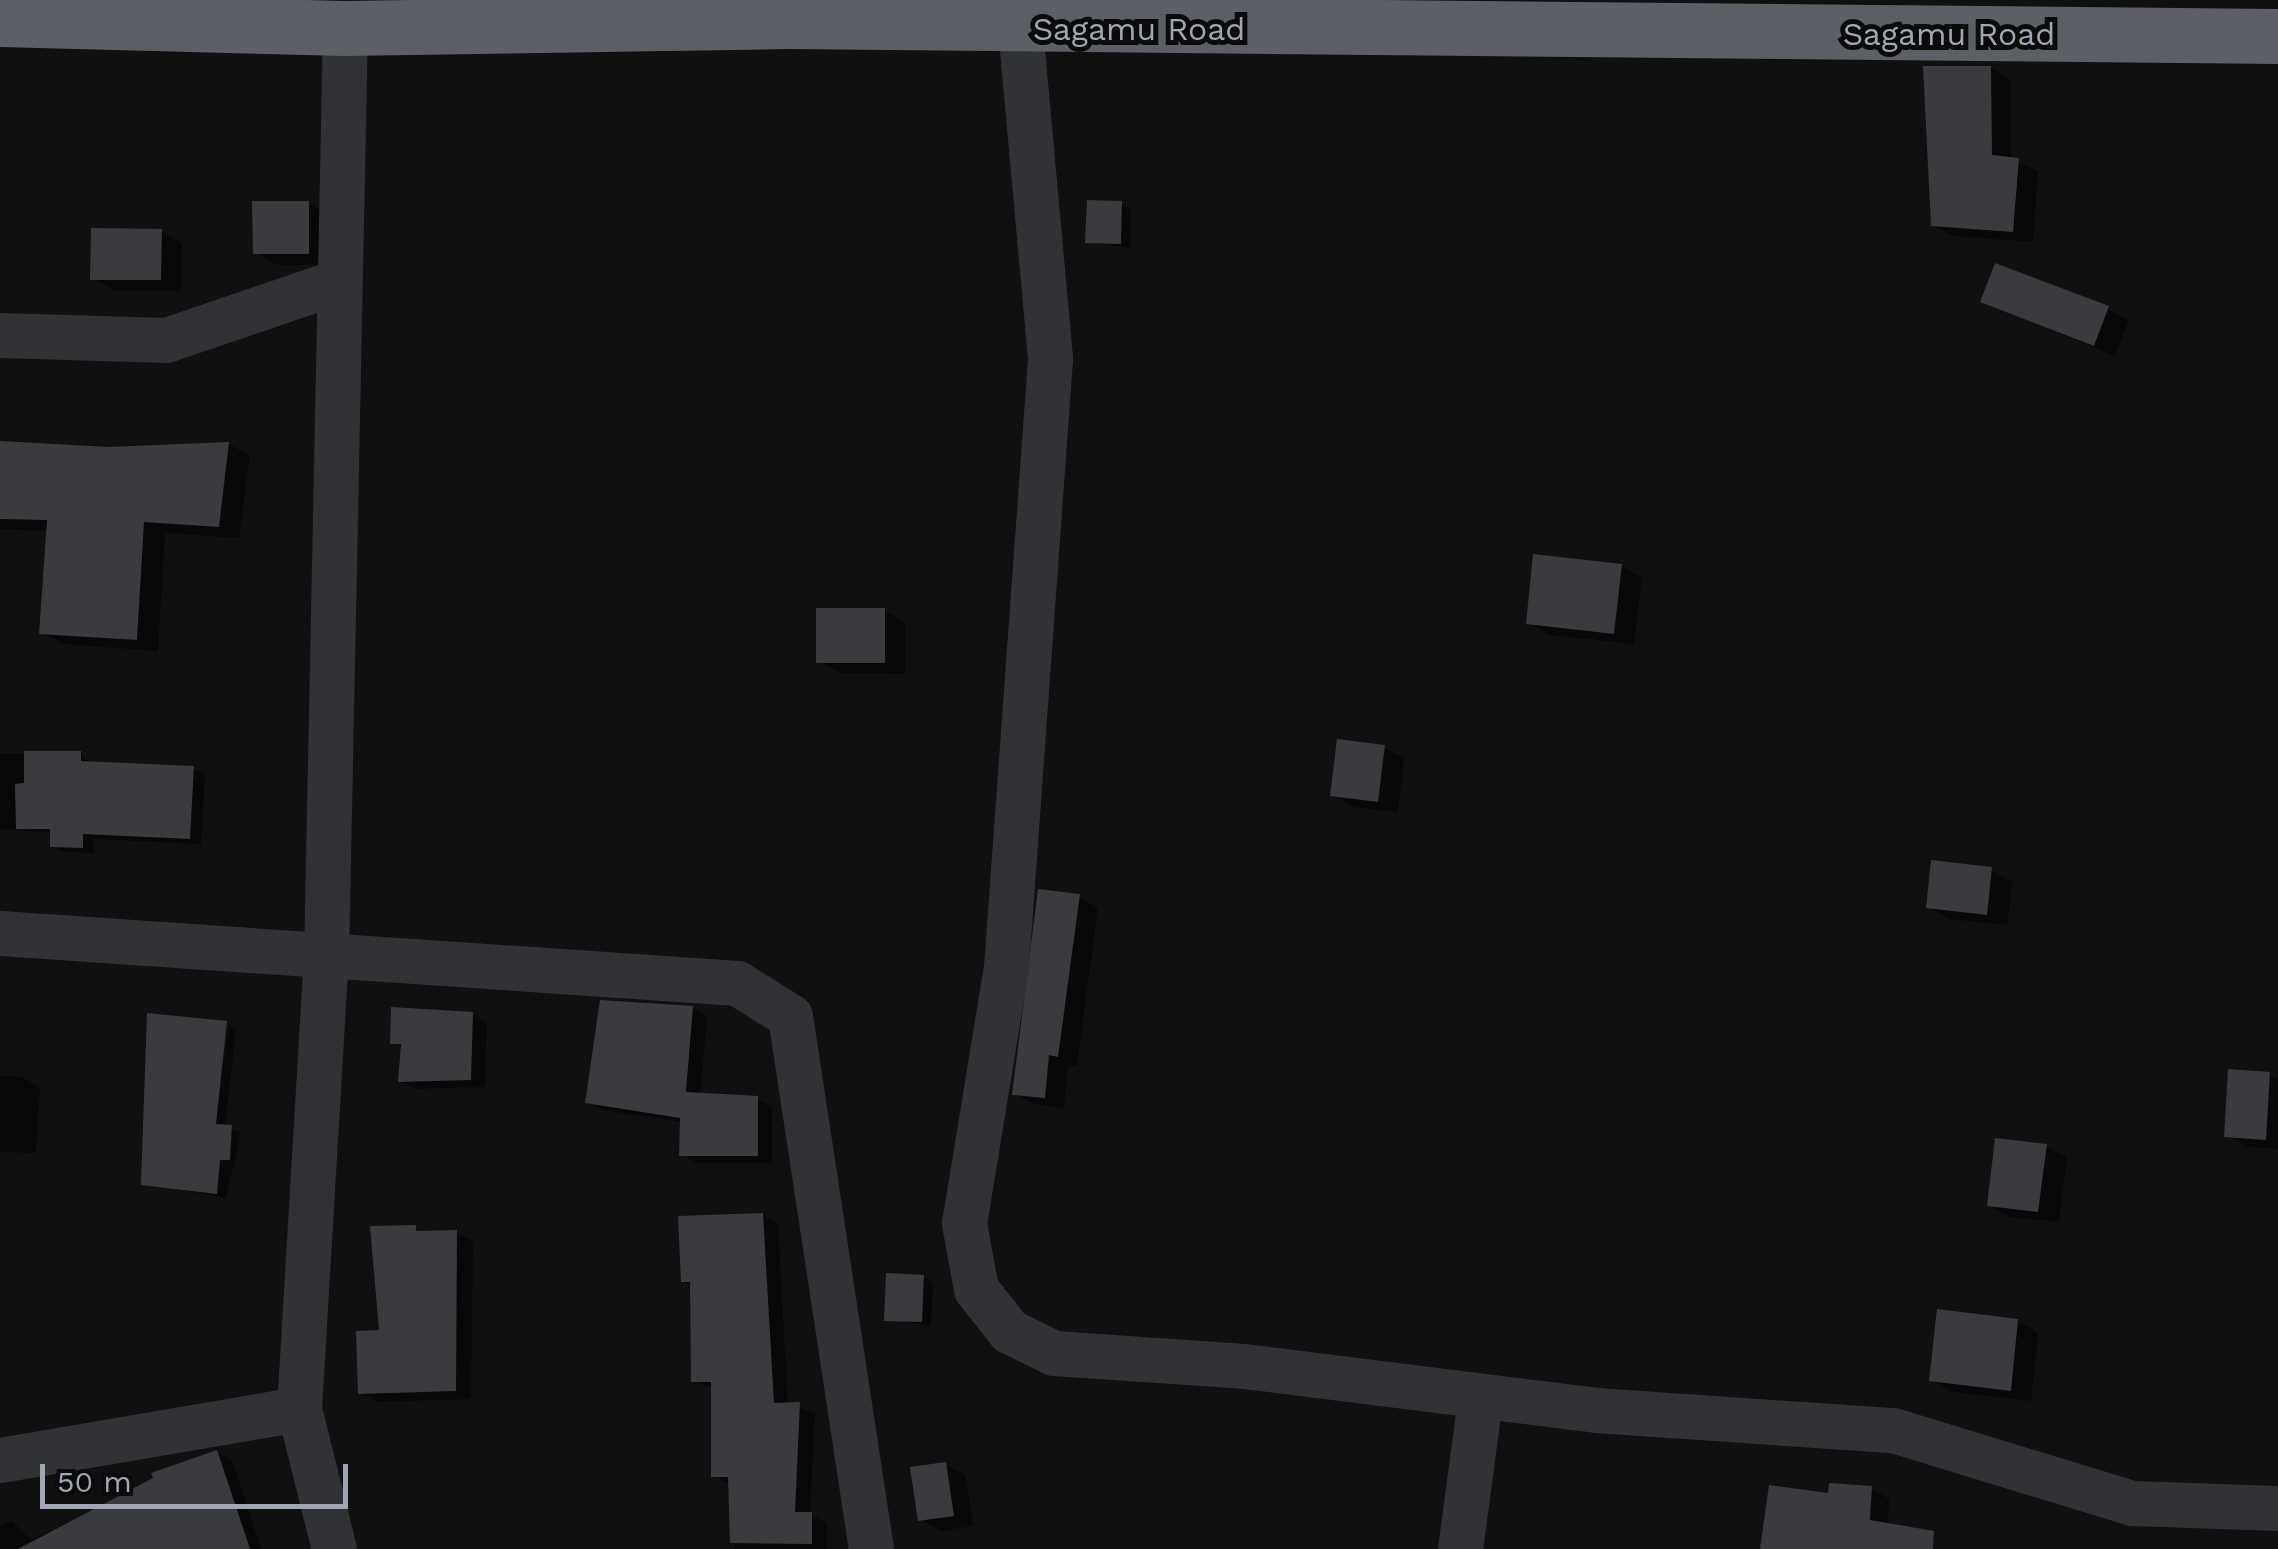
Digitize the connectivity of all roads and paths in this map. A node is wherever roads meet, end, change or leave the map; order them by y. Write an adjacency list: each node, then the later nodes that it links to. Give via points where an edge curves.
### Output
1 (793, 11): 2 (highway, Sagamu Road); 4 (highway, Sagamu Road)
2 (1014, 14): 5 (highway, Sagamu Road); 10 (street, via 1050,359 1006,967 964,1223 976,1289 1009,1331 1054,1353 1244,1366)
3 (0, 20): 4 (highway, Sagamu Road)
4 (345, 28): 6 (street)
5 (2278, 36)
6 (339, 281): 7 (street, via 166,340); 9 (street)
7 (0, 335)
8 (0, 933): 9 (street)
9 (326, 957): 11 (street); 15 (street, via 737,983 790,1016)
10 (1480, 1399): 13 (street, via 1892,1430 2132,1503); 16 (street)
11 (299, 1408): 12 (street); 14 (street)
12 (0, 1460)
13 (2278, 1508)
14 (334, 1549)
15 (871, 1549)
16 (1460, 1549)

